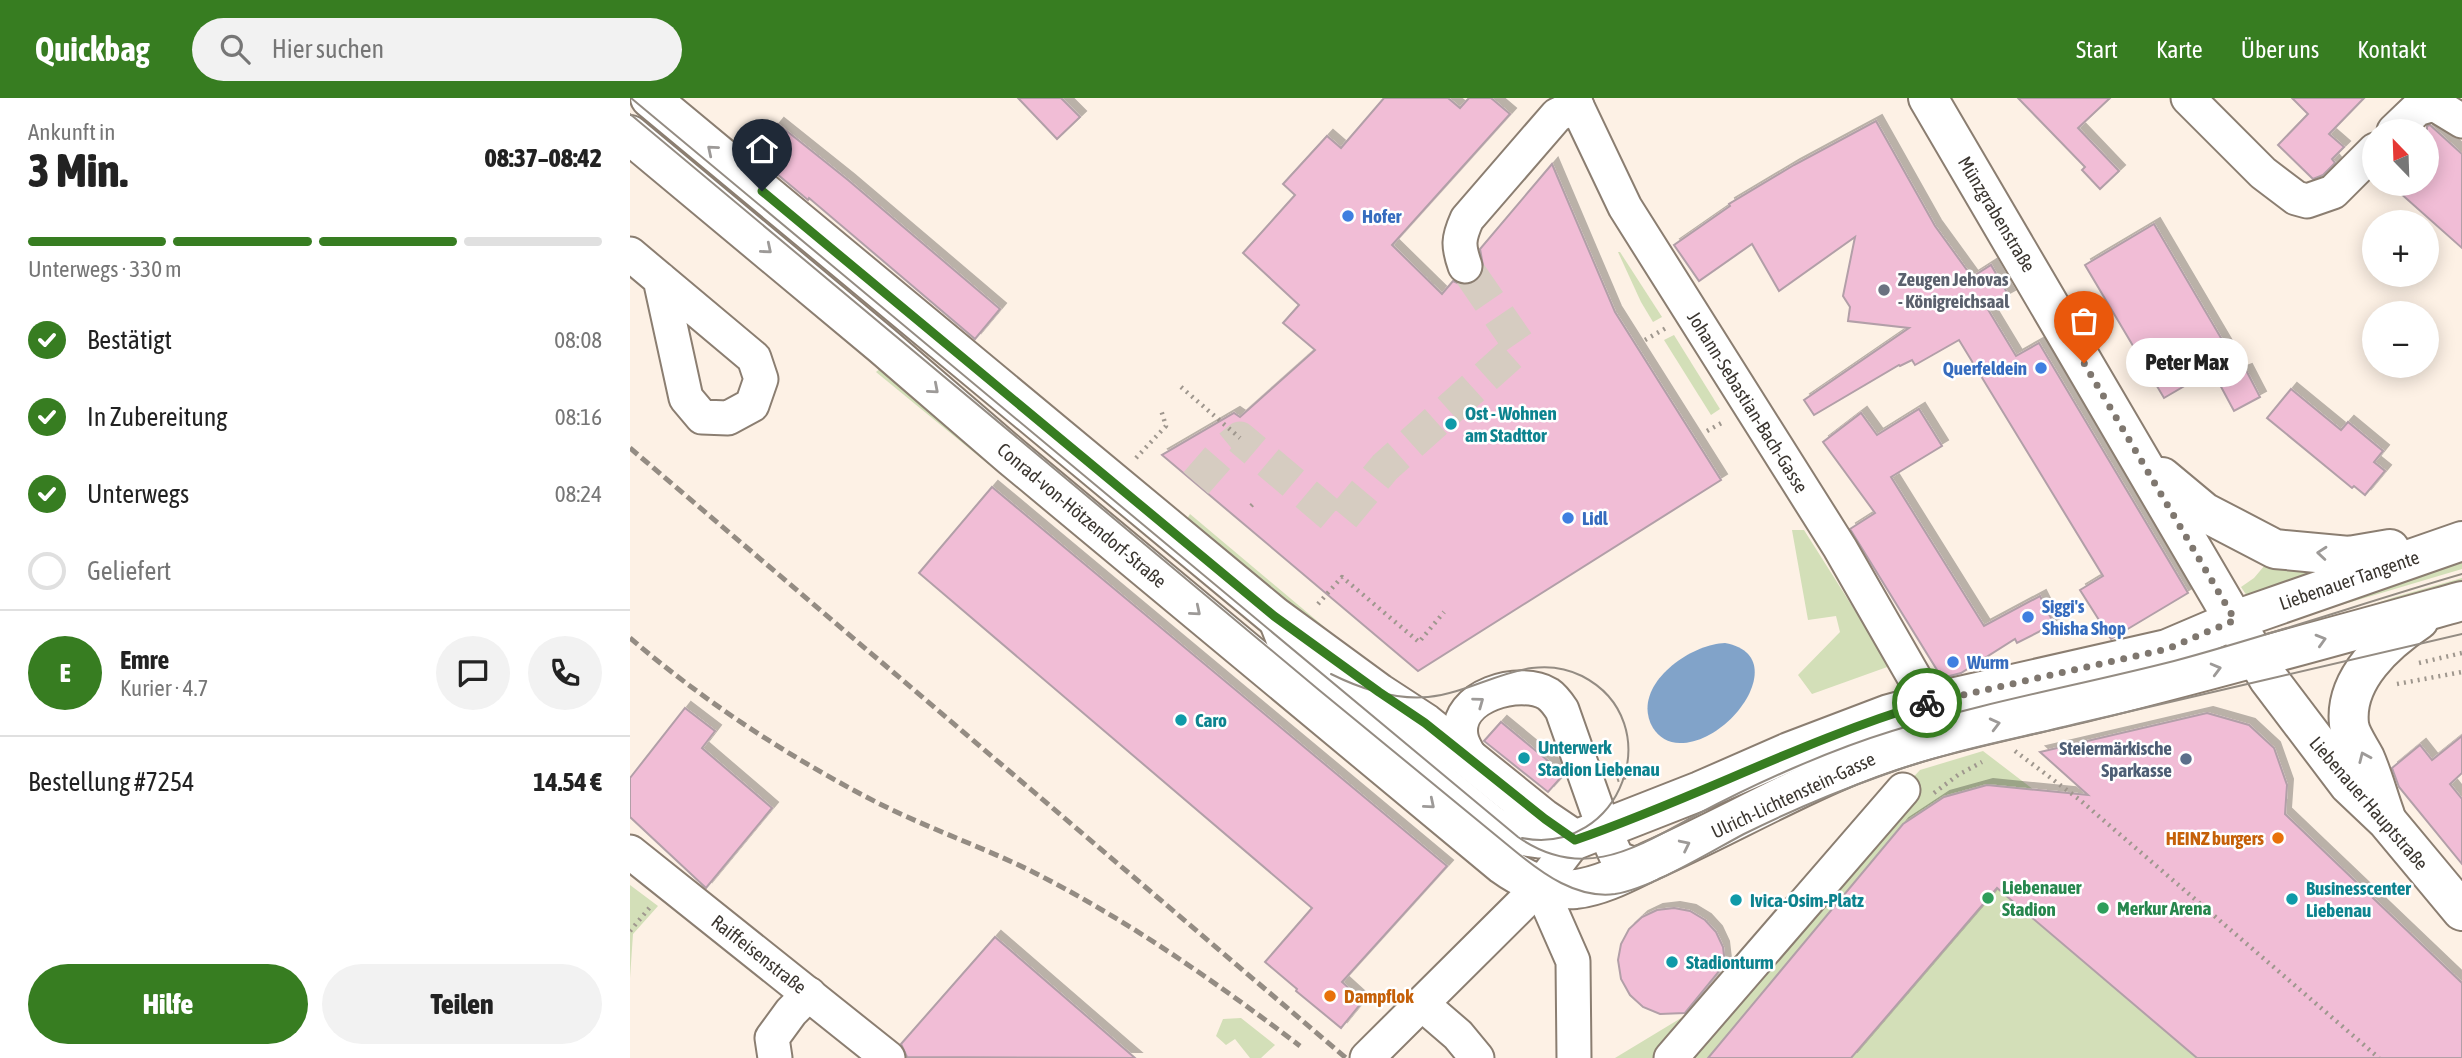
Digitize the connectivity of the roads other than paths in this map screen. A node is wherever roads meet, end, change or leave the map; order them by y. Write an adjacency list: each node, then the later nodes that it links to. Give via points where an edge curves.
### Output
1 (1928, 98): 12 (main road, Münzgrabenstraße)
2 (2188, 98): 8 (street, via 2263,173 2295,198 2307,201 2333,192)
3 (664, 102): 7 (street); 15 (main road, one-way to 3)
4 (1575, 102): 10 (street, via 1557,116 1467,219 1459,249); 18 (street, Johann-Sebastian-Bach-Gasse, via 1625,208 1840,548)
5 (2407, 119): 6 (street, via 2417,109 2434,104)
6 (2462, 121)
7 (635, 139): 25 (main road, Conrad-von-Hötzendorf-Straße, one-way to 25, via 1503,865)
8 (2362, 163)
9 (630, 254): 11 (street)
10 (1465, 266)
11 (660, 279)
12 (2139, 457): 13 (main road, one-way to 12, via 2349,556 2275,549 2204,512); 16 (main road, Münzgrabenstraße)
13 (2462, 539): 16 (main road, Liebenauer Tangente)
14 (2449, 605): 17 (main road, one-way to 14); 21 (main road, one-way to 14, via 2348,726 2350,702 2368,667 2391,639)
15 (1274, 616): 19 (main road); 22 (street, via 1290,657 1494,824 1539,841)
16 (2235, 620): 17 (main road, Liebenauer Hauptstraße); 18 (main road, Ulrich-Lichtenstein-Gasse, via 2167,649)
17 (2256, 659): 21 (main road, Liebenauer Hauptstraße, via 2349,785); 24 (main road, Ulrich-Lichtenstein-Gasse, one-way to 17, via 1832,773 1882,754)
18 (1929, 703): 22 (main road, Ulrich-Lichtenstein-Gasse, via 1789,752)
19 (1472, 760): 22 (main road); 22 (street, one-way to 22, via 1461,735 1468,710 1489,694 1513,687 1546,693 1562,710)
20 (1915, 794): 34 (street)
21 (2387, 821): 26 (main road, Liebenauer Hauptstraße)
22 (1590, 834): 24 (street, via 1617,858 1632,864); 25 (street)
23 (630, 852): 27 (street, Raiffeisenstraße)
24 (1651, 861): 25 (main road, Ulrich-Lichtenstein-Gasse, via 1576,889)
25 (1540, 886): 28 (street); 33 (street, via 1573,961)
26 (2462, 911)
27 (809, 994): 29 (street, via 772,1038); 30 (street, Raiffeisenstraße)
28 (1422, 1004): 31 (street); 32 (street)
29 (775, 1058)
30 (888, 1058)
31 (1367, 1058)
32 (1477, 1058)
33 (1574, 1058)
34 (1671, 1058)

